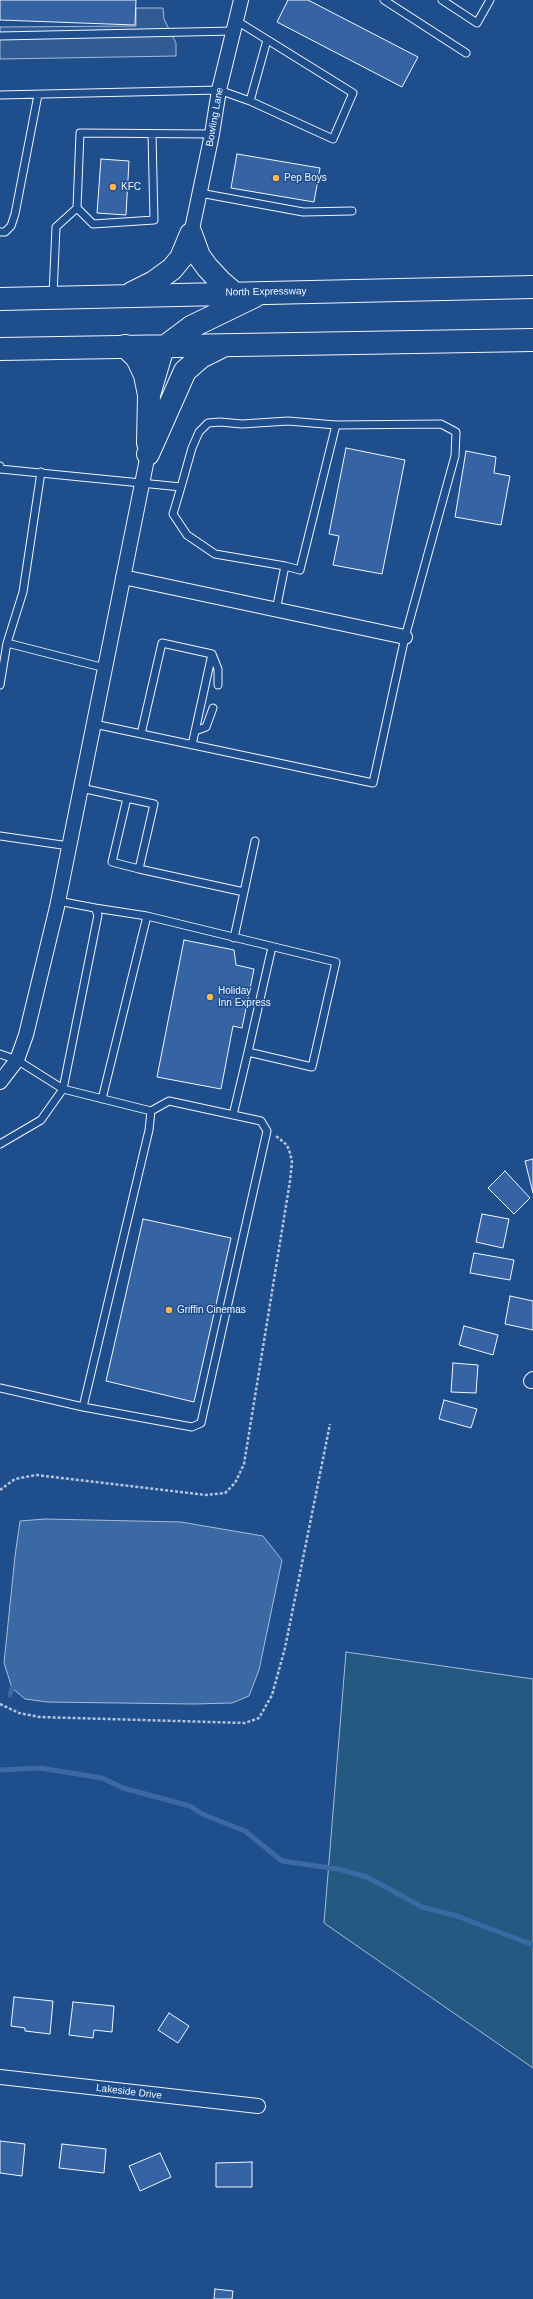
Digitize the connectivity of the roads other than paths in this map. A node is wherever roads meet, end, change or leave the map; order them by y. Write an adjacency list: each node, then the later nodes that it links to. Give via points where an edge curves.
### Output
1 (241, 0): 5 (street, Bowling Lane)
2 (384, 0): 8 (lane)
3 (442, 0): 4 (lane, via 477,23)
4 (490, 0)
5 (236, 26): 6 (lane); 7 (lane); 9 (street, Bowling Lane)
6 (0, 36)
7 (267, 40): 12 (lane); 12 (lane, via 353,93 333,139)
8 (466, 53)
9 (219, 90): 11 (lane); 12 (lane); 14 (street, Bowling Lane)
10 (0, 95): 11 (lane)
11 (38, 95): 18 (lane, via 15,214 11,226 5,232)
12 (250, 101)
13 (152, 134): 14 (lane); 16 (lane, via 80,133); 16 (lane, via 154,220 93,224)
14 (212, 134): 15 (street, Bowling Lane)
15 (200, 193): 17 (lane, via 303,212); 19 (street, Bowling Lane)
16 (76, 208): 24 (lane, via 56,227)
17 (352, 211)
18 (0, 232)
19 (191, 234): 22 (highway, via 199,256 207,267); 23 (highway, via 181,258 164,276)
20 (533, 287): 21 (highway, North Expressway)
21 (263, 292): 22 (highway, North Expressway); 28 (highway, via 191,327)
22 (234, 293): 23 (highway, North Expressway)
23 (120, 296): 24 (highway, North Expressway)
24 (53, 297): 25 (highway, North Expressway)
25 (0, 299)
26 (533, 340): 27 (highway)
27 (227, 344): 28 (highway); 33 (highway, via 201,357 185,371)
28 (167, 345): 29 (highway); 31 (highway, via 161,354)
29 (125, 346): 30 (highway); 31 (highway, via 137,358 145,375)
30 (0, 349)
31 (148, 395): 33 (highway)
32 (336, 425): 37 (lane, via 288,422 208,423 199,432 192,448); 38 (lane, via 300,570); 41 (lane, via 441,424 456,432 455,456)
33 (148, 454): 36 (street)
34 (0, 468): 35 (lane)
35 (41, 472): 36 (lane); 42 (lane, via 23,592)
36 (142, 482): 37 (lane); 39 (street)
37 (181, 487): 38 (lane, via 173,514 187,535 215,554)
38 (285, 566): 40 (lane)
39 (123, 577): 40 (street); 44 (street)
40 (276, 610): 41 (street)
41 (405, 638): 51 (lane, via 373,783)
42 (7, 643): 44 (lane); 45 (lane)
43 (212, 654): 46 (lane, via 218,669); 49 (lane); 50 (lane, via 162,643)
44 (105, 668): 48 (street)
45 (0, 685)
46 (218, 685)
47 (213, 708): 49 (lane, via 206,727)
48 (94, 724): 50 (lane); 52 (street)
49 (195, 731): 51 (lane)
50 (141, 734): 51 (lane)
51 (192, 744)
52 (81, 788): 53 (lane); 56 (street)
53 (126, 798): 57 (lane, via 112,862); 57 (lane, via 154,804)
54 (0, 836): 56 (lane)
55 (255, 840): 58 (lane)
56 (70, 846): 59 (street)
57 (139, 869): 58 (lane)
58 (244, 892): 62 (lane)
59 (58, 901): 60 (lane); 66 (street, via 26,1035)
60 (95, 908): 61 (lane); 68 (lane, via 98,915)
61 (147, 916): 62 (lane); 69 (lane)
62 (234, 938): 63 (lane)
63 (272, 947): 64 (lane); 64 (lane, via 336,962 312,1067)
64 (248, 1052): 71 (lane)
65 (0, 1054): 66 (lane)
66 (17, 1060): 67 (street); 68 (lane)
67 (0, 1082)
68 (63, 1089): 69 (lane); 72 (lane, via 41,1120)
69 (102, 1099): 70 (lane)
70 (151, 1111): 71 (lane, via 169,1101); 74 (lane)
71 (233, 1115): 74 (lane, via 261,1121 267,1131 201,1423 192,1427)
72 (0, 1144)
73 (0, 1388): 74 (lane)
74 (83, 1407)
75 (0, 2077): 76 (street, Lakeside Drive)
76 (258, 2106)

